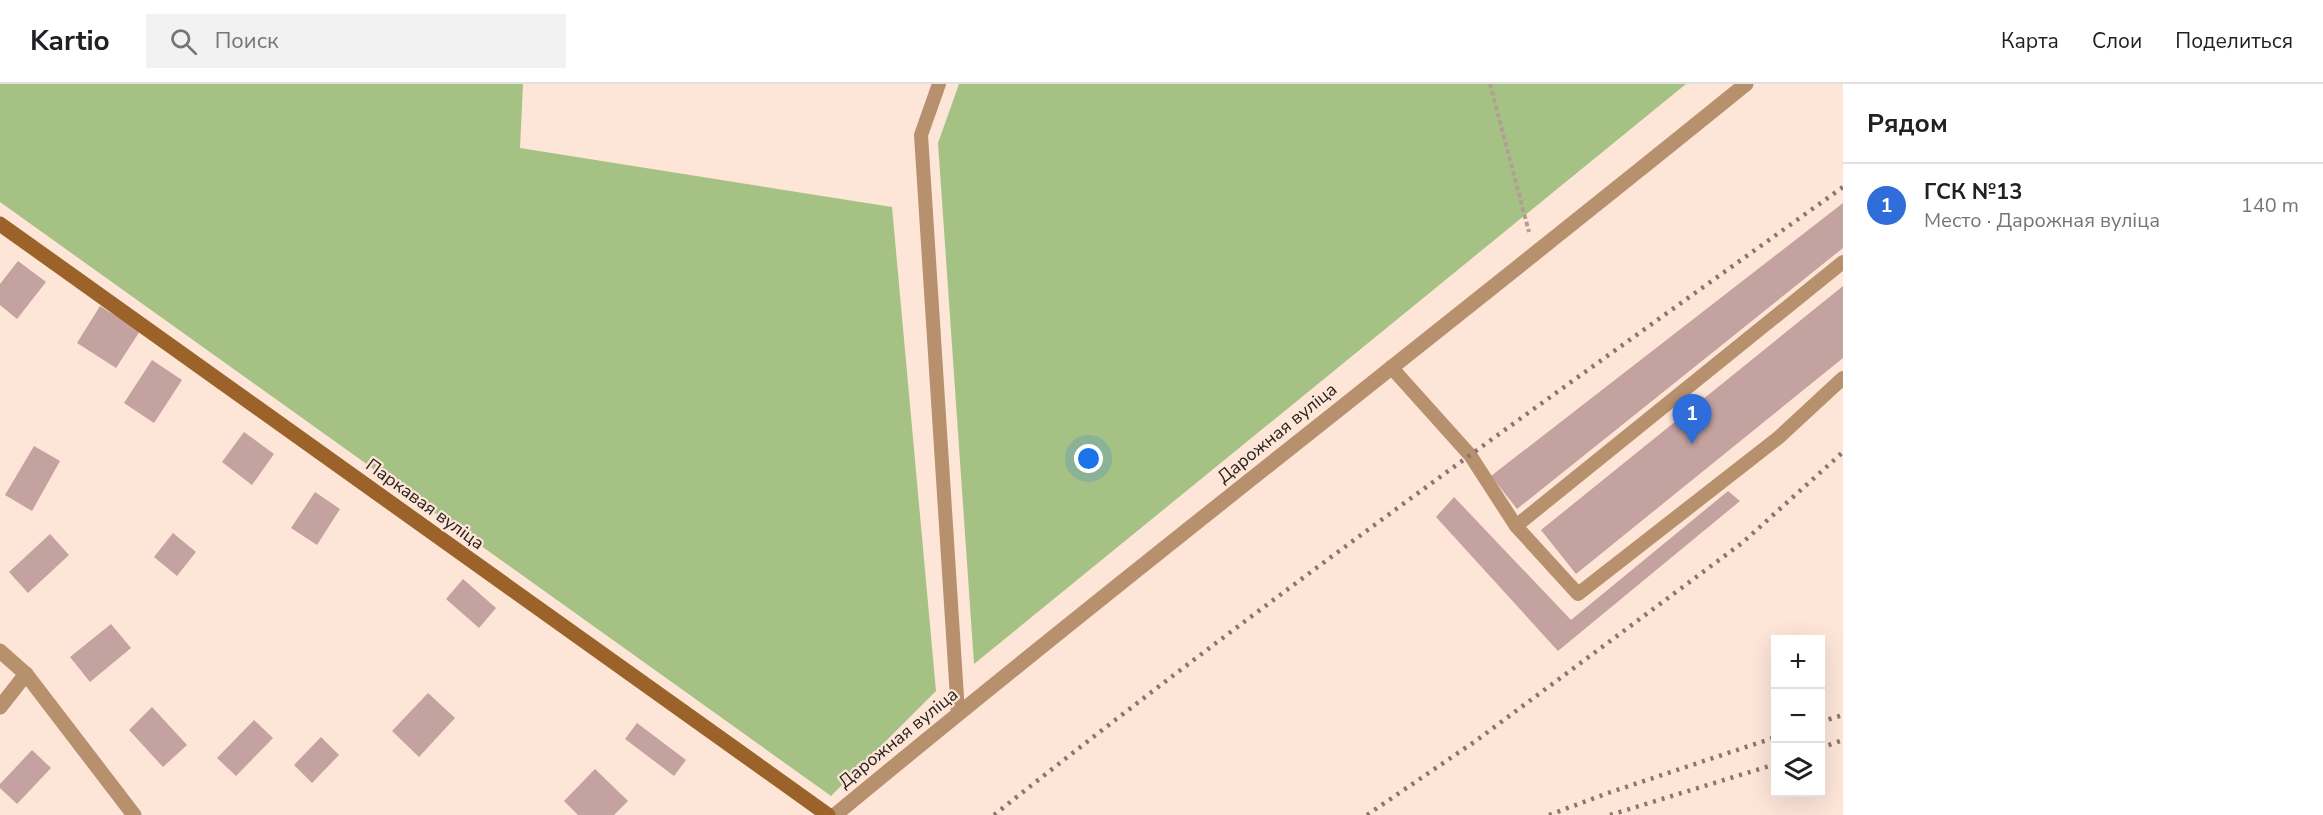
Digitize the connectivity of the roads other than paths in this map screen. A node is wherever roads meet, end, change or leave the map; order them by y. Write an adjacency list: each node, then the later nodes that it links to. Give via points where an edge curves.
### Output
1 (939, 84): 11 (lane, via 921,135)
2 (1746, 84): 5 (street, Дарожная вуліца)
3 (0, 224): 13 (street, Паркавая вуліца)
4 (1843, 262): 7 (lane)
5 (1391, 367): 7 (lane, via 1470,455); 11 (street, Дарожная вуліца)
6 (1843, 378): 7 (lane, via 1778,438 1578,594)
7 (1516, 526)
8 (0, 651): 9 (street)
9 (26, 674): 10 (street); 12 (street)
10 (0, 706)
11 (958, 713): 14 (street, Дарожная вуліца)
12 (134, 815)
13 (828, 815)
14 (835, 815)

